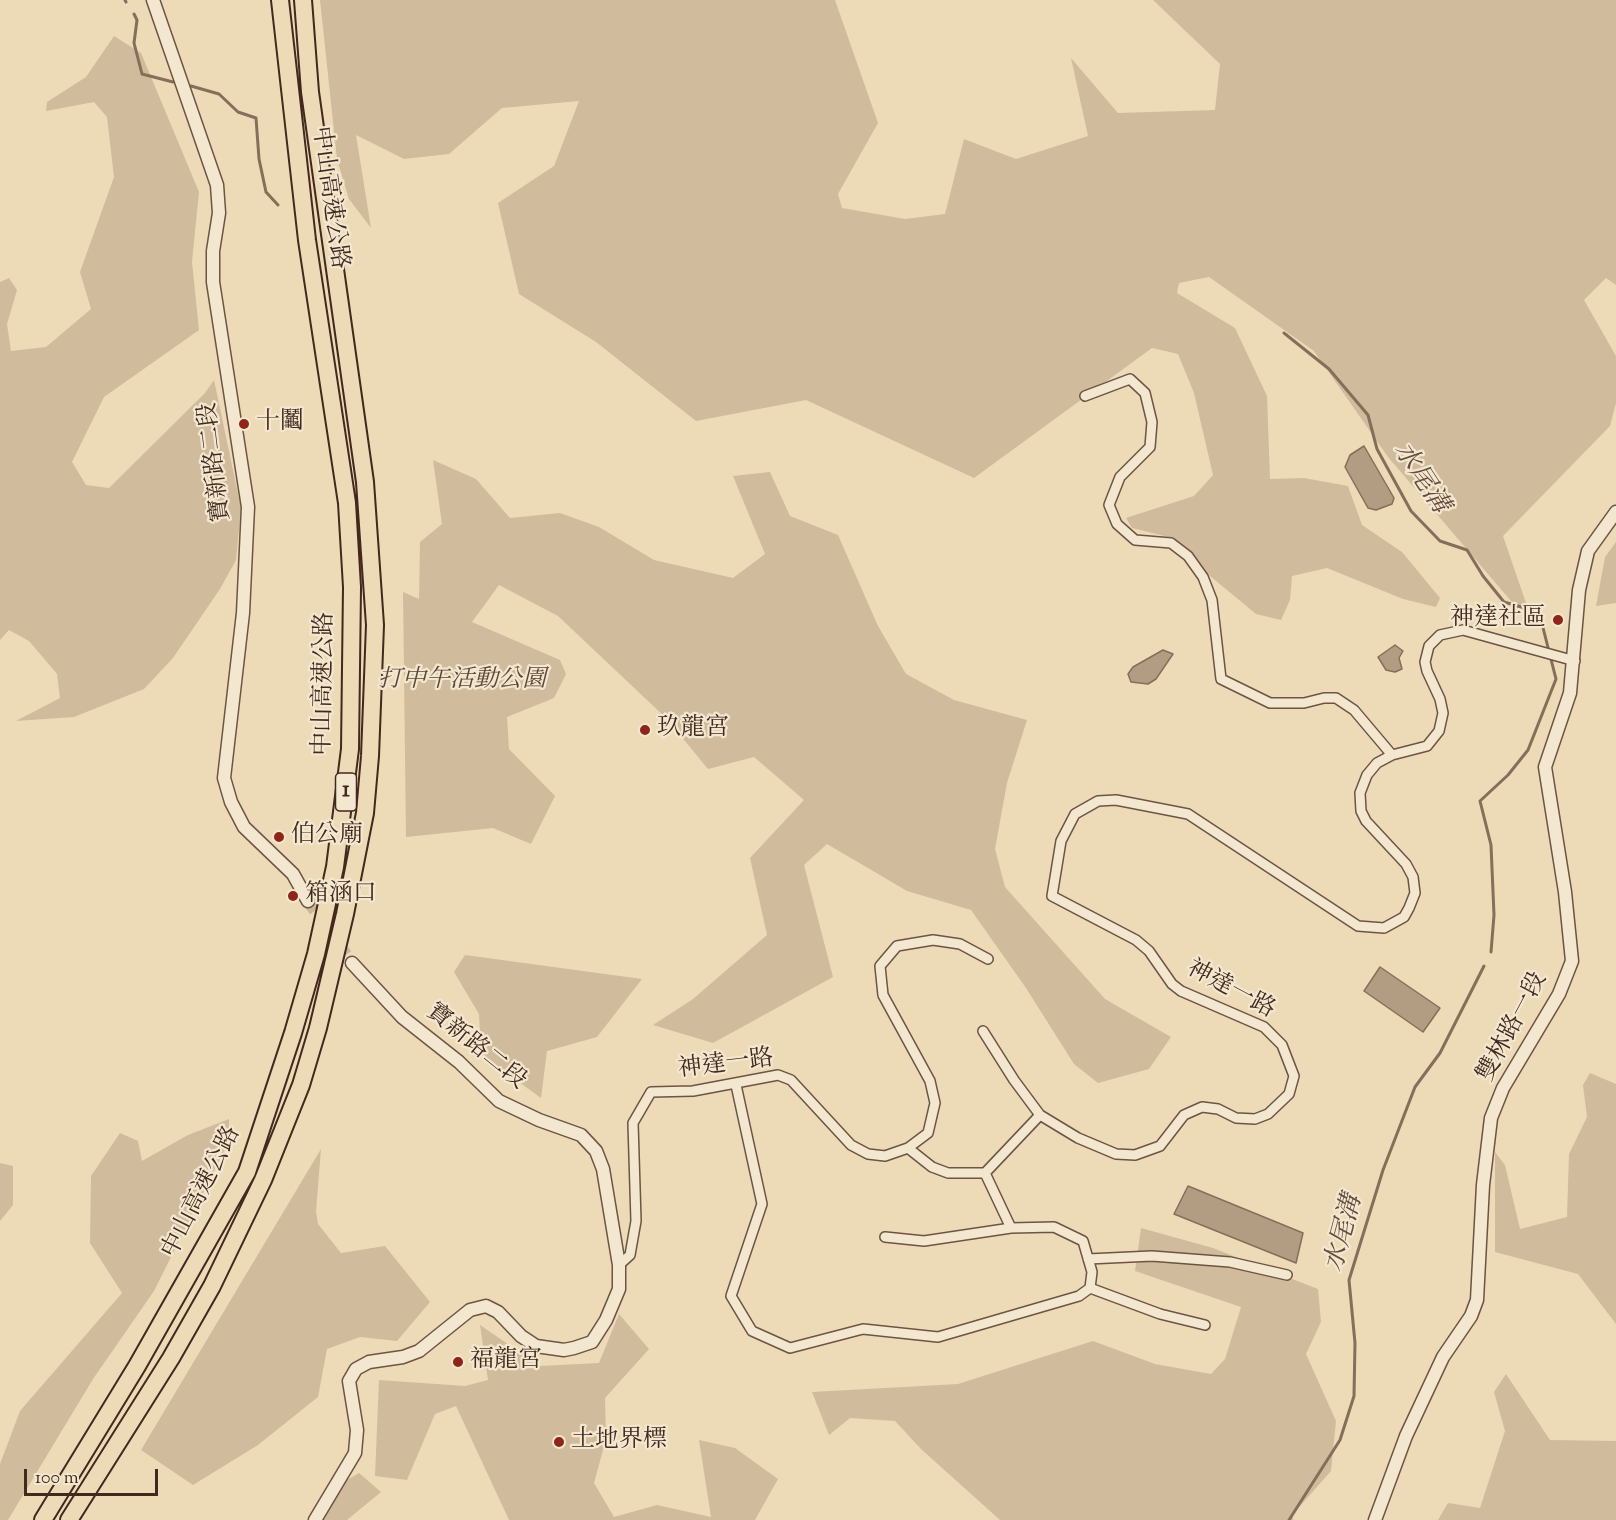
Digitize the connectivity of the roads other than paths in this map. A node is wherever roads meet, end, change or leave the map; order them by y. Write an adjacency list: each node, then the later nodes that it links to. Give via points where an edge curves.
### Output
1 (153, 0): 8 (street, 寶新路二段, via 217,185 219,213 213,282 248,507 243,613 224,778 244,827 293,874)
2 (280, 0): 23 (highway, 中山高速公路 / 1, via 307,240 333,397 348,525 353,630 350,749 337,855 306,988 247,1172 137,1366)
3 (303, 0): 24 (highway, 中山高速公路 / 1, via 310,92 365,482 375,625 365,813 318,1028 263,1180 212,1286 171,1358)
4 (1085, 396): 7 (street, via 1130,379 1145,393 1152,422 1150,447 1120,477 1109,505 1117,524 1136,540 1171,543 1188,556 1203,577 1212,600 1221,679 1270,704 1304,704 1336,698 1354,710)
5 (1616, 512): 6 (street, 雙林路一段, via 1588,551 1579,590)
6 (1575, 661): 7 (street, 神達一路, via 1463,630 1440,635 1429,646 1425,662 1443,713 1439,731 1427,746); 26 (street, 雙林路一段, via 1570,693 1545,767 1572,961 1559,993 1503,1088 1491,1118 1477,1300 1471,1316 1443,1357 1410,1427)
7 (1392, 755): 13 (street, 神達一路, via 1377,763 1360,793 1366,821 1413,877 1415,893 1404,917 1384,928 1358,926 1188,814 1116,800 1098,801 1075,814 1061,841 1052,896 1136,940 1181,991 1264,1027 1281,1045 1294,1076 1289,1094 1268,1114 1255,1119 1236,1118 1202,1107 1184,1115 1160,1146 1135,1155 1116,1154)
8 (308, 901)
9 (988, 959): 14 (street, via 960,944 933,940 897,946 880,966 883,995 930,1081 935,1103 928,1133)
10 (352, 963): 19 (street, 寶新路二段, via 402,1017 459,1062 499,1101 581,1135 596,1152 603,1169)
11 (983, 1031): 13 (street)
12 (736, 1085): 14 (street, 神達一路, via 778,1075 791,1080 851,1145 868,1154 885,1156); 19 (street, 神達一路, via 651,1092 633,1123 636,1221 630,1255); 21 (street, via 762,1204 731,1296 752,1331 790,1348 863,1329 938,1337 1079,1296)
13 (1040, 1115): 15 (street)
14 (908, 1148): 15 (street, via 932,1167 948,1173)
15 (985, 1173): 16 (street)
16 (1011, 1228): 17 (street, via 924,1241); 18 (street, via 1054,1227 1083,1241)
17 (885, 1236)
18 (1088, 1259): 20 (street, via 1152,1256 1230,1262); 21 (street, via 1092,1272)
19 (619, 1265): 25 (street, 寶新路二段, via 619,1289 592,1342 564,1350 536,1346 486,1306 470,1310 419,1350 356,1369 349,1381 357,1430 355,1453)
20 (1287, 1275)
21 (1090, 1288): 22 (street, via 1160,1314)
22 (1205, 1325)
23 (43, 1520)
24 (69, 1520)
25 (315, 1520)
26 (1375, 1520)

